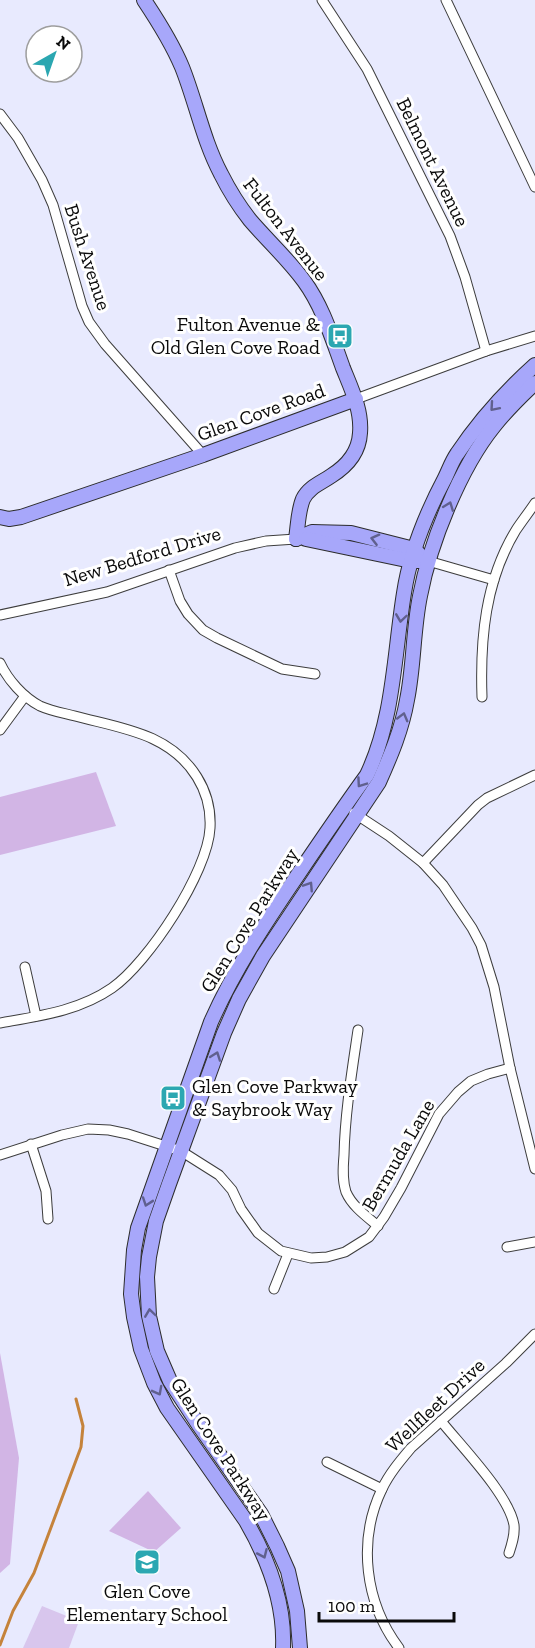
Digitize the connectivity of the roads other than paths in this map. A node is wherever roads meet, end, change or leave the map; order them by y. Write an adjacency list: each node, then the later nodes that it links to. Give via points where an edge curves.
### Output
1 (144, 0): 10 (main road, Fulton Avenue, via 174,49 223,177 242,208 313,294)
2 (322, 0): 7 (street, Belmont Avenue, via 367,69 446,226)
3 (446, 0): 5 (street)
4 (0, 114): 11 (street, Bush Avenue, via 42,180 89,322)
5 (535, 187)
6 (535, 336): 7 (street, Glen Cove Road)
7 (486, 351): 10 (street, Glen Cove Road)
8 (535, 365): 15 (main road, Glen Cove Parkway, one-way to 15, via 487,414 457,455)
9 (535, 383): 16 (main road, Glen Cove Parkway, one-way to 9, via 470,462 493,427)
10 (356, 399): 11 (main road, Glen Cove Road); 14 (main road, Fulton Avenue, via 360,426 356,452 309,490 299,513)
11 (203, 454): 13 (main road, Glen Cove Road, via 21,517)
12 (535, 503): 18 (street, via 516,531)
13 (0, 517)
14 (296, 539): 15 (main road, New Bedford Drive, via 312,532 351,533); 17 (street, New Bedford Drive, via 235,548)
15 (413, 555): 16 (main road, New Bedford Drive); 26 (main road, Glen Cove Parkway, one-way to 26, via 383,733 367,775)
16 (428, 561): 18 (street, New Bedford Drive); 27 (main road, Glen Cove Parkway, one-way to 16, via 379,782 397,738 407,699 418,606)
17 (169, 570): 19 (street, New Bedford Drive, via 107,592); 21 (street, via 184,608 203,630 282,669)
18 (494, 580): 23 (street, via 483,635)
19 (0, 615)
20 (0, 663): 22 (street)
21 (315, 674)
22 (25, 696): 24 (street); 30 (street, via 55,711 140,733 177,752 198,778 209,801 210,830 193,882 141,961 96,998)
23 (482, 697)
24 (0, 730)
25 (535, 775): 28 (street, via 487,798)
26 (344, 807): 27 (street); 35 (main road, Glen Cove Parkway, via 223,995)
27 (357, 815): 28 (street); 36 (main road, Glen Cove Parkway, one-way to 27, via 239,999 263,956)
28 (423, 862): 33 (street, via 455,902 481,945 494,987)
29 (25, 966): 30 (street)
30 (36, 1016): 31 (street)
31 (0, 1023)
32 (358, 1030): 40 (street, via 343,1177 346,1192)
33 (510, 1068): 38 (street); 40 (street, Bermuda Lane, via 471,1081 439,1114)
34 (31, 1144): 35 (street, Bermuda Lane, via 88,1129 128,1134); 37 (street, Bermuda Lane); 39 (street, via 46,1191)
35 (167, 1147): 36 (street, Bermuda Lane); 50 (main road, Glen Cove Parkway, one-way to 50, via 134,1250 131,1294 141,1349 167,1408 256,1538 272,1574)
36 (181, 1151): 43 (street, Bermuda Lane, via 219,1175 258,1233); 51 (main road, Glen Cove Parkway, one-way to 36, via 288,1571 277,1546 261,1514 170,1381 149,1316 149,1257 156,1221)
37 (0, 1155)
38 (535, 1169)
39 (48, 1219)
40 (378, 1226): 43 (street, Bermuda Lane, via 369,1237 345,1252 311,1258)
41 (535, 1242): 42 (street)
42 (507, 1247)
43 (288, 1254): 44 (street)
44 (274, 1289)
45 (535, 1334): 46 (street, Wellfleet Drive)
46 (441, 1421): 48 (street, Wellfleet Drive, via 398,1462); 49 (street, via 499,1491 514,1523)
47 (327, 1462): 48 (street)
48 (382, 1488): 52 (street, Wellfleet Drive, via 368,1539 368,1568 379,1612)
49 (509, 1553)
50 (284, 1648)
51 (300, 1648)
52 (399, 1648)

